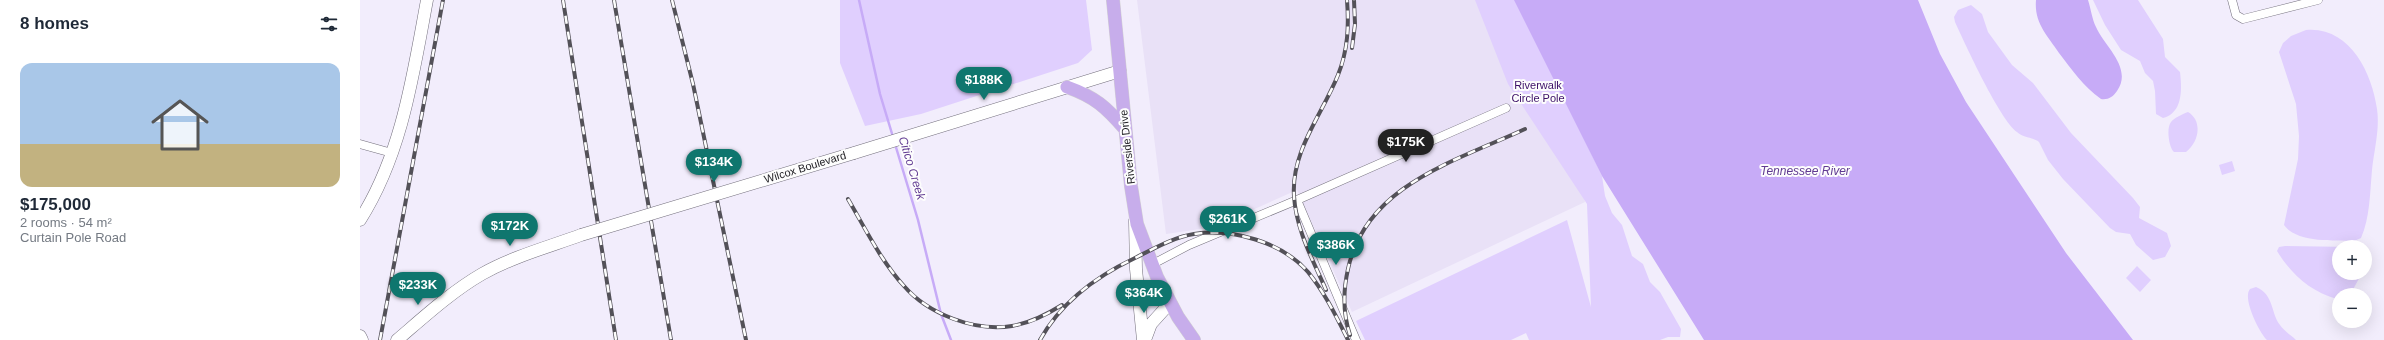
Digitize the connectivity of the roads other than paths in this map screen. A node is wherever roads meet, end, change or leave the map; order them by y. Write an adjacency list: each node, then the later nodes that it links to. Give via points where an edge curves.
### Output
1 (427, 0): 10 (main road, via 410,91)
2 (1113, 0): 5 (main road, Riverside Drive)
3 (2232, 0): 4 (street, via 2236,15 2243,19)
4 (2318, 0)
5 (1120, 71): 6 (main road, Wilcox Boulevard); 8 (main road, Riverside Drive)
6 (1067, 87): 8 (main road, via 1086,94 1102,104); 18 (main road, Wilcox Boulevard, bridge, via 513,259 482,274 448,297)
7 (1506, 108): 11 (street)
8 (1125, 129): 12 (main road, Riverside Drive)
9 (360, 144): 10 (street)
10 (392, 153): 13 (main road, via 379,187)
11 (1297, 200): 14 (street, via 1189,245); 21 (street)
12 (1134, 209): 14 (main road, Riverside Drive); 19 (main road, via 1136,269)
13 (360, 220)
14 (1151, 265): 15 (main road, Riverside Drive)
15 (1170, 303): 19 (main road, via 1151,324); 20 (main road, Riverside Drive)
16 (360, 336): 17 (main road)
17 (362, 340)
18 (397, 340)
19 (1144, 340)
20 (1194, 340)
21 (1356, 340)

